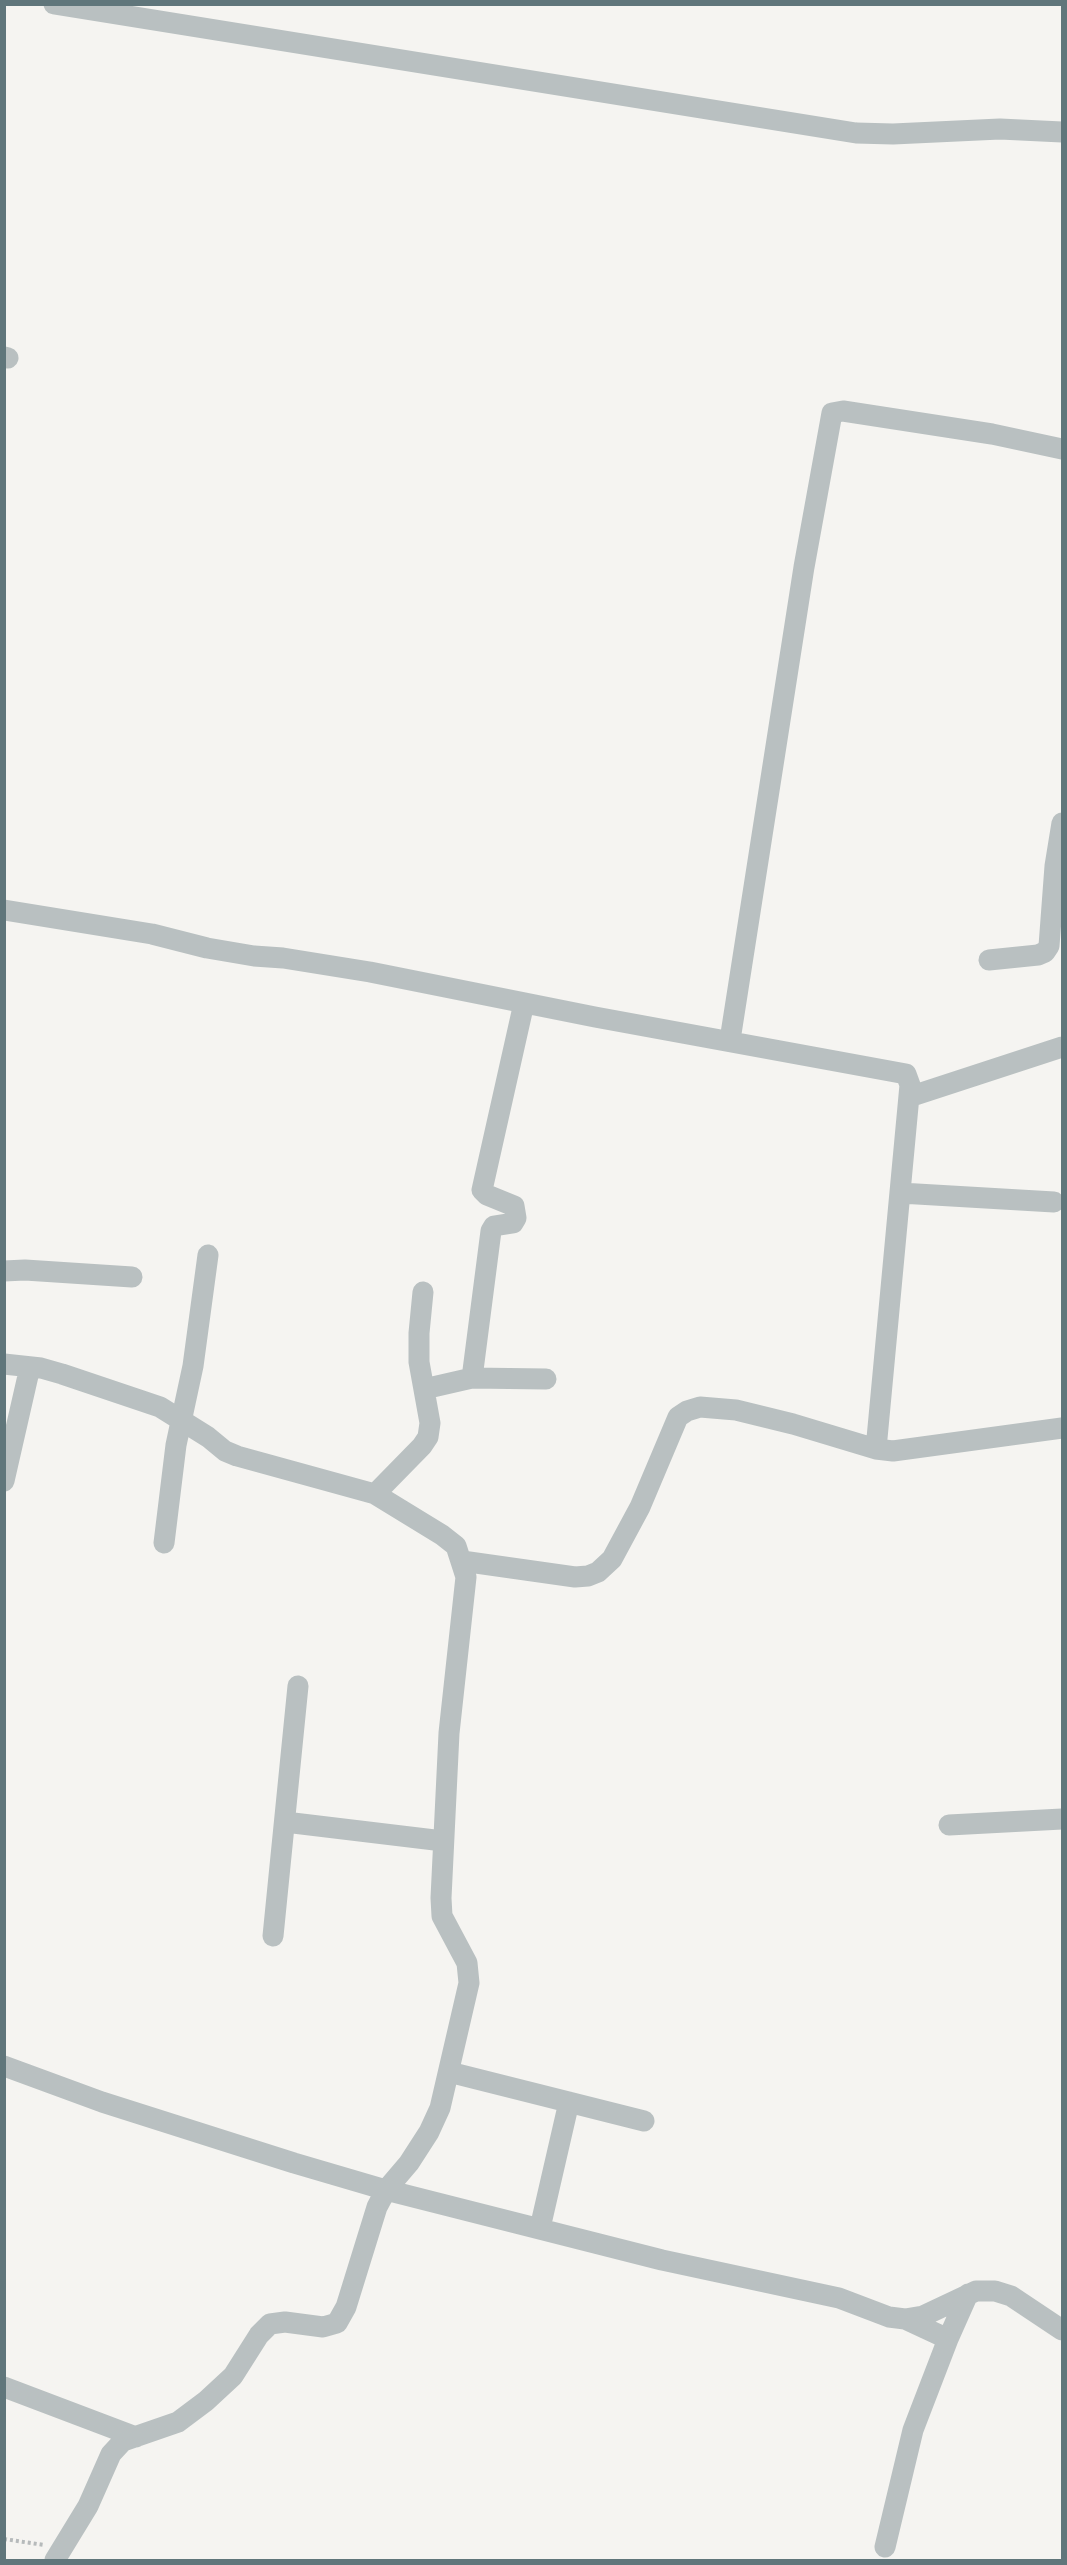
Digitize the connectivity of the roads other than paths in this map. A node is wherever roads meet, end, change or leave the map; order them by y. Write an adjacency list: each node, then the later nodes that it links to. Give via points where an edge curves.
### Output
1 (54, 4): 2 (street, via 856,133 1000,129)
2 (1062, 132)
3 (1062, 449): 8 (street, via 992,434 843,411 832,413)
4 (1062, 823): 6 (street, via 1049,946 1038,955)
5 (4, 910): 7 (street, via 152,934 242,954 370,972)
6 (989, 960)
7 (524, 1003): 8 (street); 19 (street, via 482,1190 517,1211 513,1223 494,1226 491,1231)
8 (730, 1040): 10 (street, via 906,1074)
9 (1062, 1047): 10 (street)
10 (909, 1097): 11 (street)
11 (900, 1193): 12 (street); 24 (street)
12 (1054, 1202)
13 (208, 1255): 22 (street)
14 (4, 1271): 15 (street)
15 (132, 1277)
16 (423, 1292): 21 (street, via 419,1362)
17 (4, 1364): 18 (street)
18 (30, 1367): 22 (street, via 160,1407); 25 (street)
19 (472, 1378): 20 (street); 21 (street)
20 (546, 1379)
21 (424, 1389): 27 (street, via 430,1423 428,1437)
22 (182, 1420): 27 (street, via 237,1456); 28 (street)
23 (1062, 1428): 24 (street, via 922,1448)
24 (876, 1449): 29 (street, via 736,1410 700,1407 678,1418 640,1507 612,1559 598,1572 575,1577)
25 (8, 1453): 26 (street)
26 (4, 1481)
27 (375, 1494): 29 (street, via 442,1534 456,1546)
28 (164, 1544)
29 (462, 1561): 34 (street, via 466,1577 449,1732)
30 (298, 1686): 32 (street)
31 (1062, 1818): 33 (street)
32 (285, 1822): 34 (street); 35 (street)
33 (949, 1825)
34 (443, 1841): 37 (street, via 442,1916 467,1963 469,1983)
35 (273, 1936)
36 (4, 2066): 40 (street, via 102,2102)
37 (449, 2072): 38 (street); 40 (street, via 429,2132)
38 (569, 2102): 39 (street); 41 (street)
39 (645, 2121)
40 (386, 2190): 41 (street); 47 (street, via 337,2323 323,2327 270,2324 233,2376 206,2401 178,2422)
41 (540, 2228): 43 (street, via 839,2298)
42 (968, 2294): 43 (street, via 924,2316); 44 (street, via 976,2290 1011,2296); 45 (street)
43 (905, 2319): 45 (street)
44 (1062, 2330)
45 (948, 2339): 48 (street, via 913,2430)
46 (4, 2387): 47 (street)
47 (136, 2437): 49 (street, via 123,2441 111,2454 88,2506)
48 (885, 2547)
49 (59, 2554)

